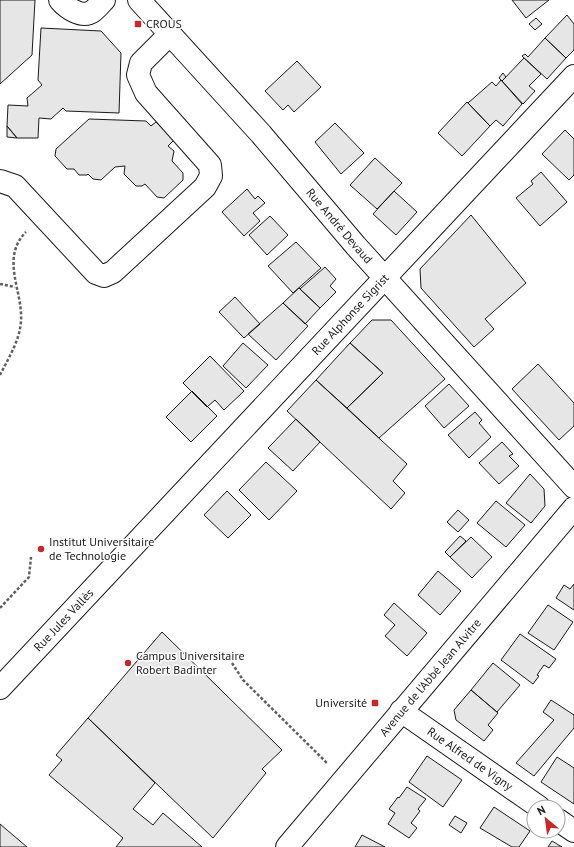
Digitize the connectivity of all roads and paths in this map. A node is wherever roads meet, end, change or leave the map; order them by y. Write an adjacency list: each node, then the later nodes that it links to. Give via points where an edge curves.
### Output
1 (60, 0): 2 (street, via 78,13 92,12)
2 (104, 0)
3 (139, 0): 4 (street, Rue André Devaud)
4 (170, 34): 7 (street, via 141,63 138,75 146,93 210,165 211,176 205,187 113,272 104,276 96,273); 8 (street, Rue André Devaud)
5 (574, 76): 8 (street, Rue Alphonse Sigrist)
6 (0, 181): 7 (street, via 15,186)
7 (43, 217): 10 (path, via 22,236 13,252 12,272)
8 (385, 277): 12 (street, Rue André Devaud); 14 (street, Rue Alphonse Sigrist)
9 (0, 284): 10 (path)
10 (15, 287): 11 (path, via 20,307 20,328)
11 (0, 375)
12 (574, 487)
13 (574, 508): 19 (street, Avenue de l'Abbé Jean Alvitre)
14 (126, 553): 18 (street, Rue Jules Vallès)
15 (31, 558): 16 (path, via 29,577)
16 (0, 608)
17 (232, 663): 20 (path, via 243,680)
18 (0, 688)
19 (401, 711): 20 (street, Avenue de l'Abbé Jean Alvitre); 21 (street, Rue Alfred de Vigny)
20 (344, 778): 22 (street, Avenue de l'Abbé Jean Alvitre)
21 (528, 799)
22 (287, 847)

